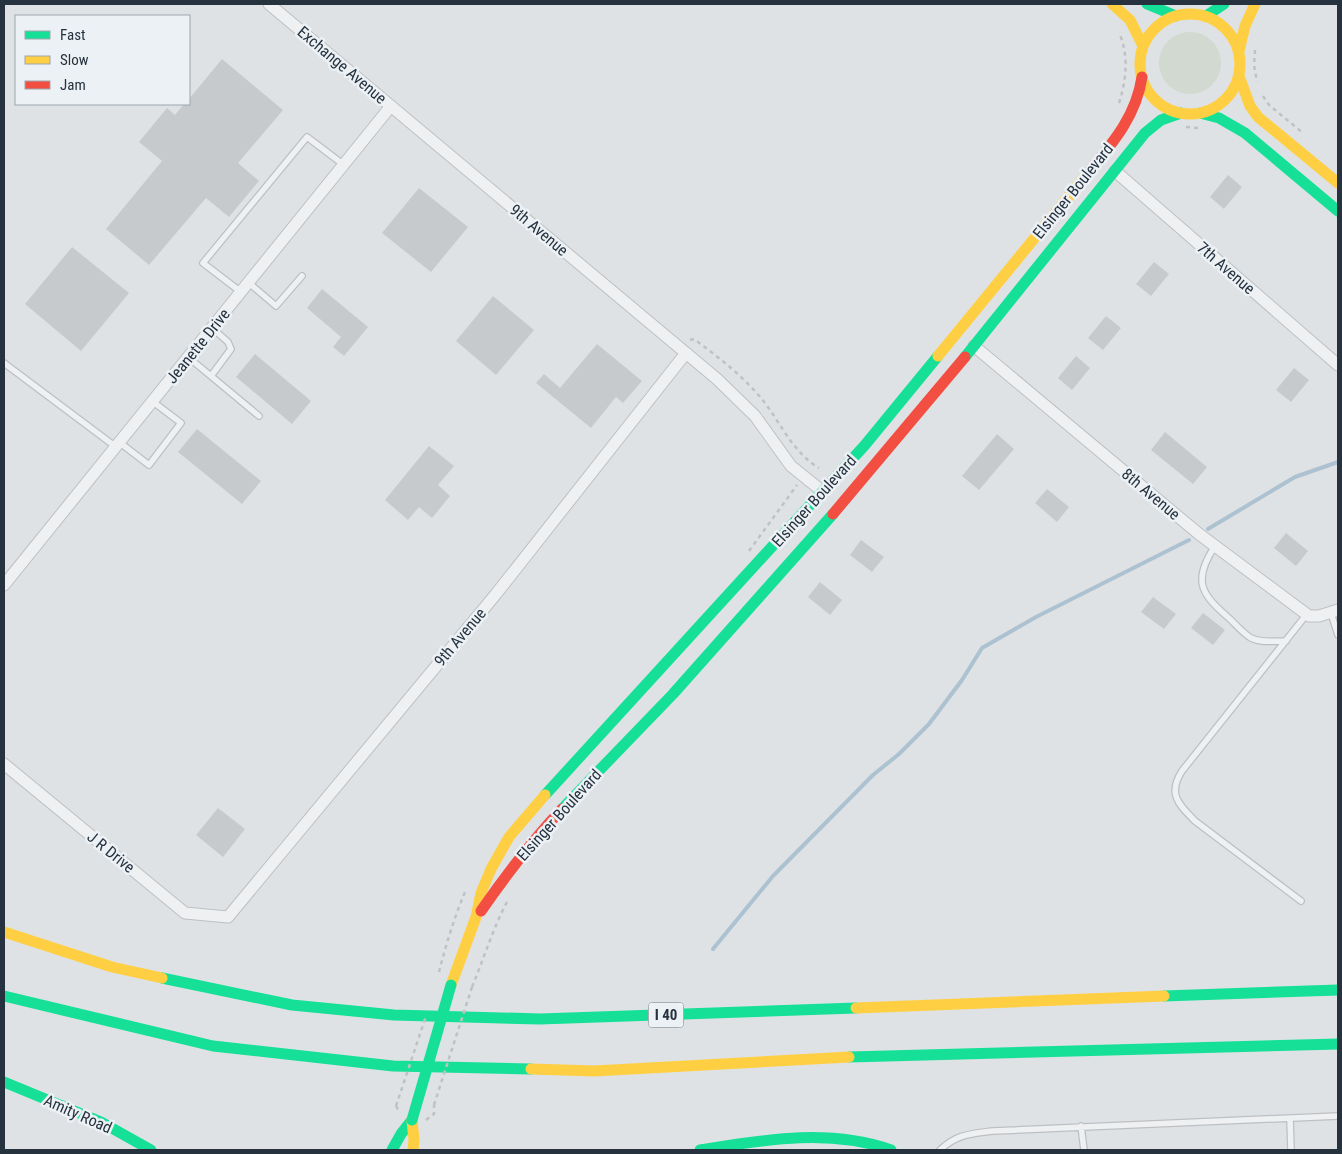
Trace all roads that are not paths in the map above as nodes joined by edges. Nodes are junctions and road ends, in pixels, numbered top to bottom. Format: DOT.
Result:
graph roads {
  1 [pos="269,4"];
  2 [pos="1112,4"];
  3 [pos="1147,4"];
  4 [pos="1224,4"];
  5 [pos="1255,4"];
  6 [pos="1176,16"];
  7 [pos="1206,16"];
  8 [pos="1143,46"];
  9 [pos="1239,51"];
  10 [pos="1239,76"];
  11 [pos="1142,77"];
  12 [pos="391,106"];
  13 [pos="1200,113"];
  14 [pos="1182,114"];
  15 [pos="344,165"];
  16 [pos="1115,172"];
  17 [pos="1338,183"];
  18 [pos="1338,211"];
  19 [pos="302,276"];
  20 [pos="248,283"];
  21 [pos="241,292"];
  22 [pos="212,328"];
  23 [pos="974,346"];
  24 [pos="686,353"];
  25 [pos="188,357"];
  26 [pos="4,363"];
  27 [pos="1338,365"];
  28 [pos="211,376"];
  29 [pos="152,401"];
  30 [pos="259,416"];
  31 [pos="118,444"];
  32 [pos="822,491"];
  33 [pos="841,505"];
  34 [pos="1215,546"];
  35 [pos="4,585"];
  36 [pos="734,590"];
  37 [pos="1334,611"];
  38 [pos="1307,614"];
  39 [pos="1338,635"];
  40 [pos="1286,641"];
  41 [pos="673,694"];
  42 [pos="4,764"];
  43 [pos="1301,901"];
  44 [pos="228,917"];
  45 [pos="476,917"];
  46 [pos="4,932"];
  47 [pos="1338,990"];
  48 [pos="4,996"];
  49 [pos="1338,1044"];
  50 [pos="4,1082"];
  51 [pos="1338,1116"];
  52 [pos="1290,1118"];
  53 [pos="412,1120"];
  54 [pos="1081,1126"];
  55 [pos="722,1148"];
  56 [pos="151,1150"];
  57 [pos="392,1150"];
  58 [pos="413,1150"];
  59 [pos="700,1150"];
  60 [pos="890,1150"];
  61 [pos="940,1150"];
  62 [pos="1084,1150"];
  63 [pos="1291,1150"];
  1 -- 12 [label="street, Exchange Avenue"];
  2 -- 8 [label="main road"];
  3 -- 6 [label="main road"];
  4 -- 7 [label="main road"];
  5 -- 9 [label="main road"];
  6 -- 7 [label="main road"];
  6 -- 8 [label="main road"];
  7 -- 9 [label="main road"];
  8 -- 11 [label="main road"];
  9 -- 10 [label="main road"];
  10 -- 13 [label="main road"];
  10 -- 17 [label="main road"];
  11 -- 14 [label="main road"];
  11 -- 32 [label="main road, Elsinger Boulevard"];
  12 -- 15 [label="street, Jeanette Drive"];
  12 -- 24 [label="street, 9th Avenue"];
  13 -- 14 [label="main road"];
  13 -- 18 [label="main road"];
  14 -- 16 [label="main road, Elsinger Boulevard"];
  15 -- 20 [label="street, Jeanette Drive"];
  15 -- 21 [label="lane"];
  16 -- 23 [label="main road, Elsinger Boulevard"];
  16 -- 27 [label="street, 7th Avenue"];
  19 -- 20 [label="lane"];
  20 -- 21 [label="street, Jeanette Drive"];
  21 -- 22 [label="street, Jeanette Drive"];
  22 -- 25 [label="street, Jeanette Drive"];
  22 -- 28 [label="lane"];
  23 -- 33 [label="main road, Elsinger Boulevard"];
  23 -- 34 [label="street, 8th Avenue"];
  24 -- 32 [label="street, 9th Avenue"];
  24 -- 44 [label="street, 9th Avenue"];
  25 -- 28 [label="lane"];
  25 -- 29 [label="street, Jeanette Drive"];
  26 -- 31 [label="lane"];
  28 -- 30 [label="lane"];
  29 -- 31 [label="street, Jeanette Drive"];
  29 -- 31 [label="lane"];
  31 -- 35 [label="street, Jeanette Drive"];
  32 -- 33 [label="main road"];
  32 -- 36 [label="main road, Elsinger Boulevard"];
  33 -- 41 [label="main road, Elsinger Boulevard"];
  34 -- 38 [label="street, 8th Avenue"];
  34 -- 40 [label="lane"];
  36 -- 41 [label="main road"];
  36 -- 45 [label="main road, Elsinger Boulevard"];
  37 -- 38 [label="street"];
  37 -- 39 [label="lane"];
  38 -- 40 [label="lane"];
  40 -- 43 [label="lane"];
  41 -- 45 [label="main road, Elsinger Boulevard"];
  42 -- 44 [label="street, J R Drive"];
  45 -- 53 [label="main road, Elsinger Boulevard, bridge"];
  46 -- 47 [label="main road, I 40"];
  48 -- 49 [label="main road"];
  50 -- 56 [label="main road, Amity Road"];
  51 -- 52 [label="lane"];
  52 -- 54 [label="lane"];
  52 -- 63 [label="lane"];
  53 -- 57 [label="main road, Elsinger Boulevard"];
  53 -- 58 [label="main road, Elsinger Boulevard"];
  54 -- 61 [label="lane"];
  54 -- 62 [label="lane"];
  55 -- 59 [label="main road"];
  55 -- 60 [label="main road"];
}
